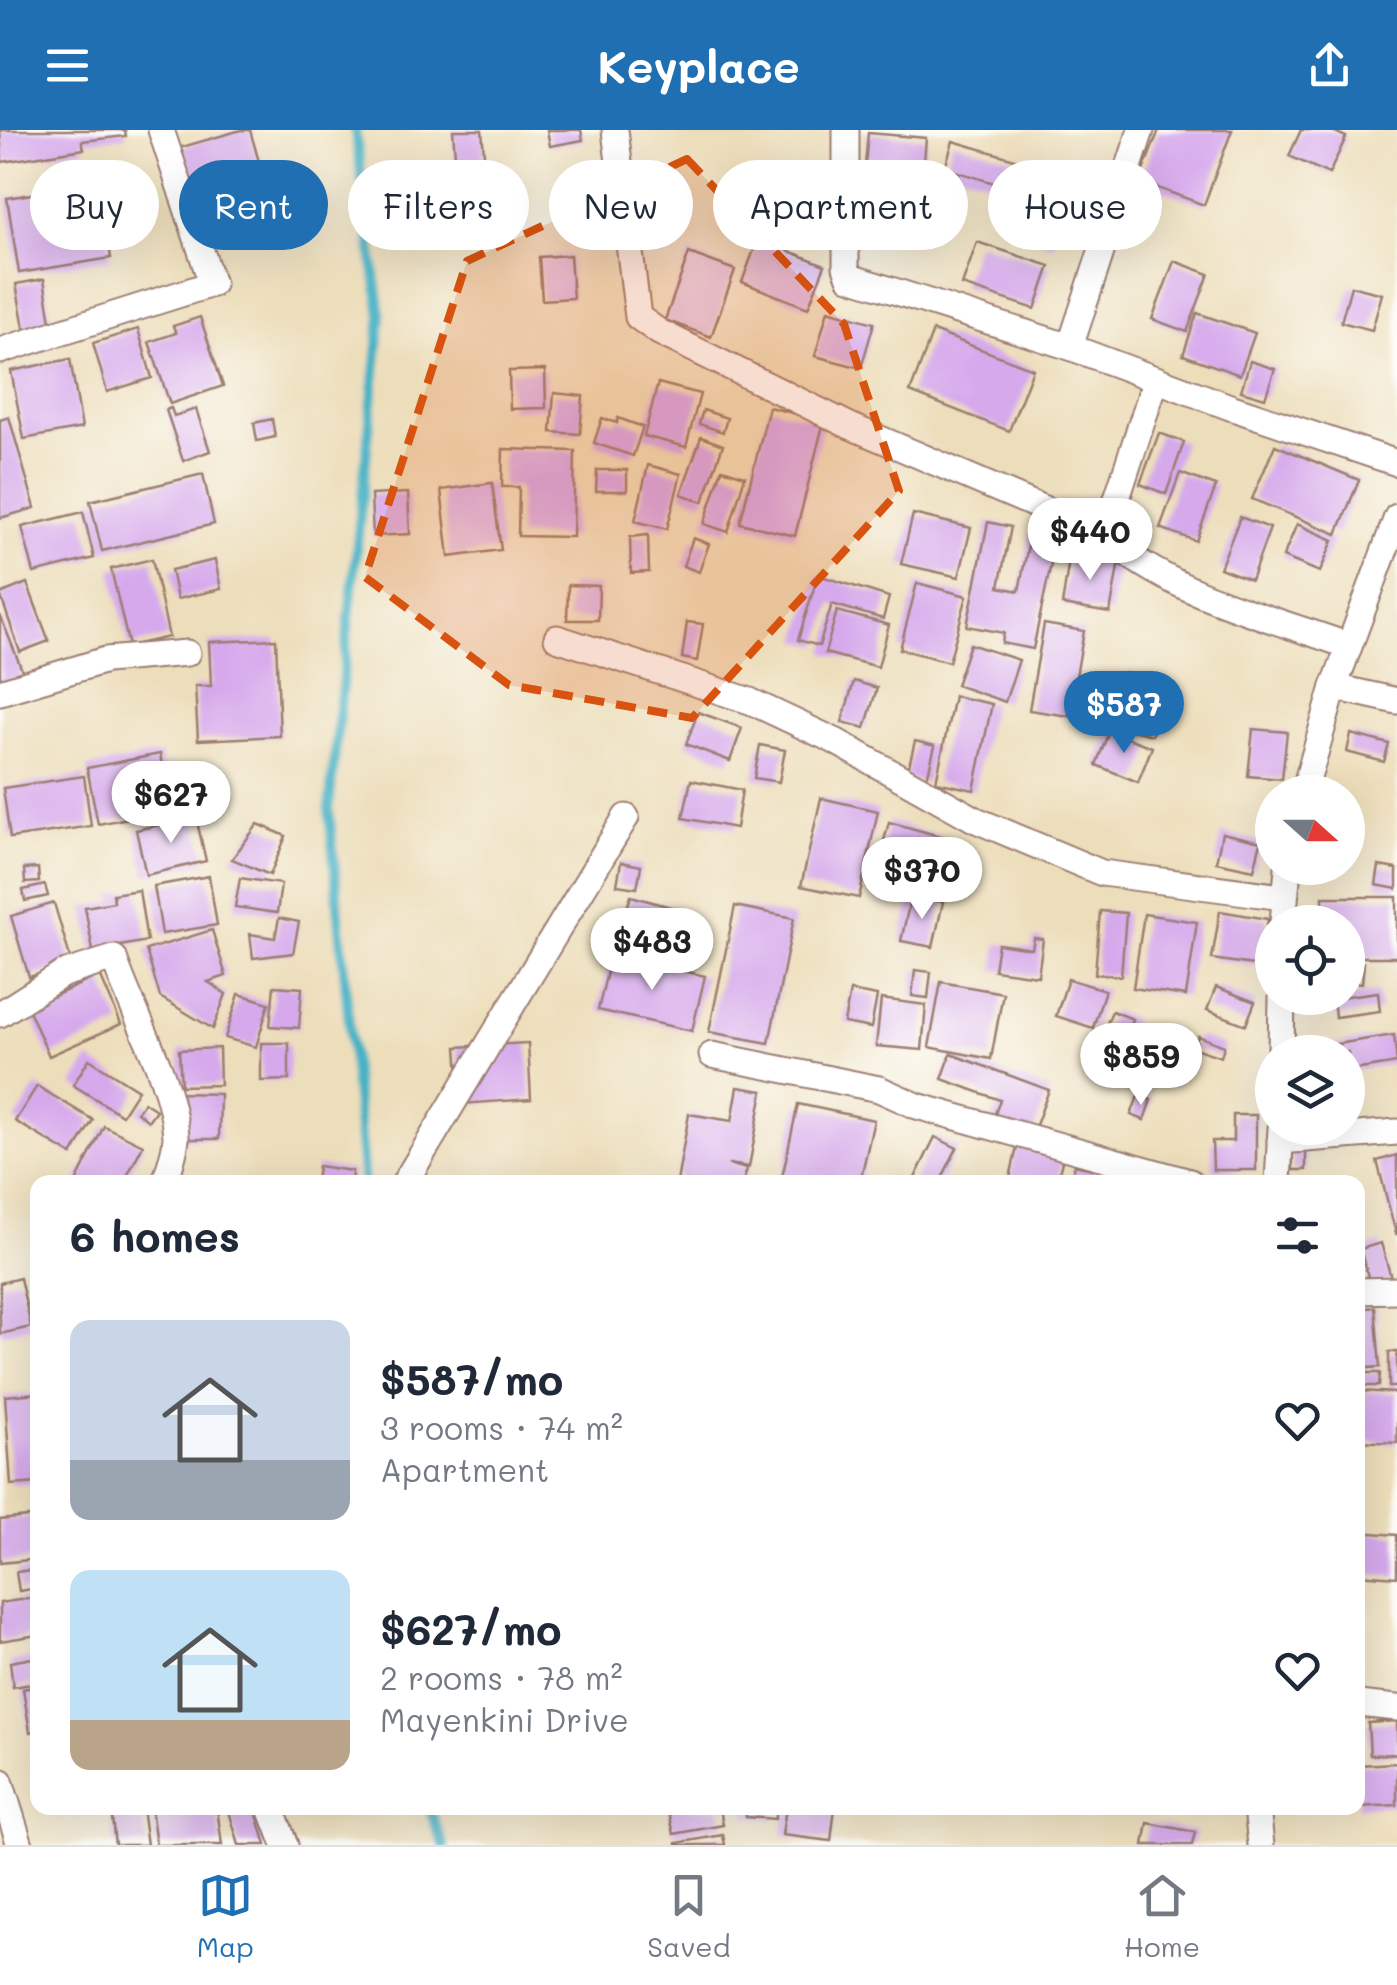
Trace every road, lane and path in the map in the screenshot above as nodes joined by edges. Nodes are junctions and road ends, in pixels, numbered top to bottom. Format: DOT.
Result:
graph roads {
  1 [pos="161,130"];
  2 [pos="615,130"];
  3 [pos="846,130"];
  4 [pos="1141,130"];
  5 [pos="1070,347"];
  6 [pos="0,351"];
  7 [pos="1156,380"];
  8 [pos="1397,463"];
  9 [pos="1397,517"];
  10 [pos="1106,535"];
  11 [pos="557,638"];
  12 [pos="1349,646"];
  13 [pos="187,653"];
  14 [pos="1334,687"];
  15 [pos="0,692"];
  16 [pos="1397,702"];
  17 [pos="1309,775"];
  18 [pos="626,817"];
  19 [pos="1259,905"];
  20 [pos="0,1014"];
  21 [pos="712,1056"];
  22 [pos="1397,1132"];
  23 [pos="1365,1133"];
  24 [pos="1280,1145"];
  25 [pos="167,1175"];
  26 [pos="409,1175"];
  27 [pos="1165,1175"];
  28 [pos="1278,1175"];
  29 [pos="1397,1290"];
  30 [pos="1365,1291"];
  31 [pos="1365,1705"];
  32 [pos="1397,1708"];
  33 [pos="0,1781"];
  34 [pos="274,1815"];
  35 [pos="1258,1815"];
  36 [pos="20,1845"];
  37 [pos="285,1845"];
  38 [pos="1261,1845"];
  1 -- 6 [label="street"];
  2 -- 10 [label="street"];
  3 -- 5 [label="street"];
  4 -- 5 [label="street"];
  5 -- 7 [label="street"];
  7 -- 8 [label="street"];
  7 -- 10 [label="street"];
  9 -- 12 [label="street"];
  10 -- 12 [label="street"];
  11 -- 19 [label="street"];
  12 -- 14 [label="street"];
  13 -- 15 [label="street"];
  14 -- 16 [label="street"];
  14 -- 17 [label="street"];
  18 -- 26 [label="street"];
  20 -- 25 [label="street"];
  21 -- 27 [label="street"];
  22 -- 23 [label="street"];
  24 -- 28 [label="street"];
  29 -- 30 [label="street"];
  31 -- 32 [label="street"];
  33 -- 36 [label="street"];
  34 -- 37 [label="street"];
  35 -- 38 [label="street"];
}
